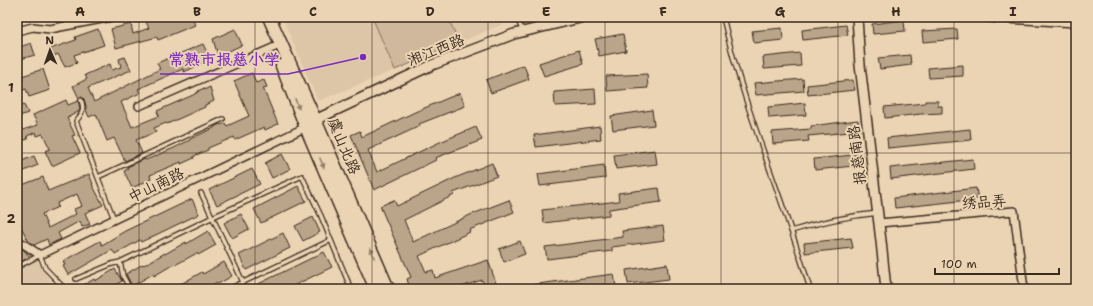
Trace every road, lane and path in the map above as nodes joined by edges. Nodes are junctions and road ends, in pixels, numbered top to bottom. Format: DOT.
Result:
graph roads {
  1 [pos="112,17"];
  2 [pos="260,17"];
  3 [pos="269,17"];
  4 [pos="516,17"];
  5 [pos="584,17"];
  6 [pos="723,17"];
  7 [pos="857,17"];
  8 [pos="990,17"];
  9 [pos="1076,22"];
  10 [pos="17,31"];
  11 [pos="524,32"];
  12 [pos="275,47"];
  13 [pos="81,100"];
  14 [pos="139,106"];
  15 [pos="223,119"];
  16 [pos="311,124"];
  17 [pos="98,177"];
  18 [pos="201,192"];
  19 [pos="878,213"];
  20 [pos="213,217"];
  21 [pos="114,219"];
  22 [pos="879,223"];
  23 [pos="791,230"];
  24 [pos="331,240"];
  25 [pos="17,242"];
  26 [pos="40,255"];
  27 [pos="120,262"];
  28 [pos="17,267"];
  29 [pos="76,279"];
  30 [pos="243,282"];
  31 [pos="65,289"];
  32 [pos="130,289"];
  33 [pos="229,289"];
  34 [pos="352,289"];
  35 [pos="376,289"];
  36 [pos="388,289"];
  37 [pos="810,289"];
  38 [pos="886,289"];
  39 [pos="1024,289"];
  1 -- 10 [label="street"];
  2 -- 12 [label="main road, 虞山北路"];
  3 -- 16 [label="main road, 虞山北路"];
  4 -- 11 [label="lane"];
  5 -- 11 [label="street, 湘江西路"];
  6 -- 23 [label="lane"];
  7 -- 19 [label="street, 报慈南路"];
  8 -- 9 [label="street"];
  11 -- 16 [label="street, 湘江西路"];
  12 -- 14 [label="street"];
  12 -- 16 [label="main road, 虞山北路, one-way"];
  13 -- 17 [label="lane"];
  15 -- 17 [label="lane"];
  16 -- 21 [label="street, 中山南路"];
  16 -- 35 [label="main road, 虞山北路, one-way"];
  36 -- 16 [label="main road, 虞山北路, one-way"];
  17 -- 21 [label="lane"];
  18 -- 20 [label="lane"];
  19 -- 22 [label="street, 报慈南路"];
  19 -- 23 [label="lane"];
  20 -- 24 [label="lane"];
  20 -- 27 [label="lane"];
  20 -- 30 [label="lane"];
  21 -- 26 [label="street, 中山南路"];
  22 -- 38 [label="street, 报慈南路"];
  22 -- 39 [label="street, 绣品弄"];
  23 -- 37 [label="lane"];
  24 -- 30 [label="lane"];
  24 -- 34 [label="lane"];
  25 -- 26 [label="street"];
  26 -- 28 [label="lane"];
  26 -- 31 [label="lane"];
  27 -- 29 [label="lane"];
  27 -- 32 [label="lane"];
  30 -- 33 [label="lane"];
}
